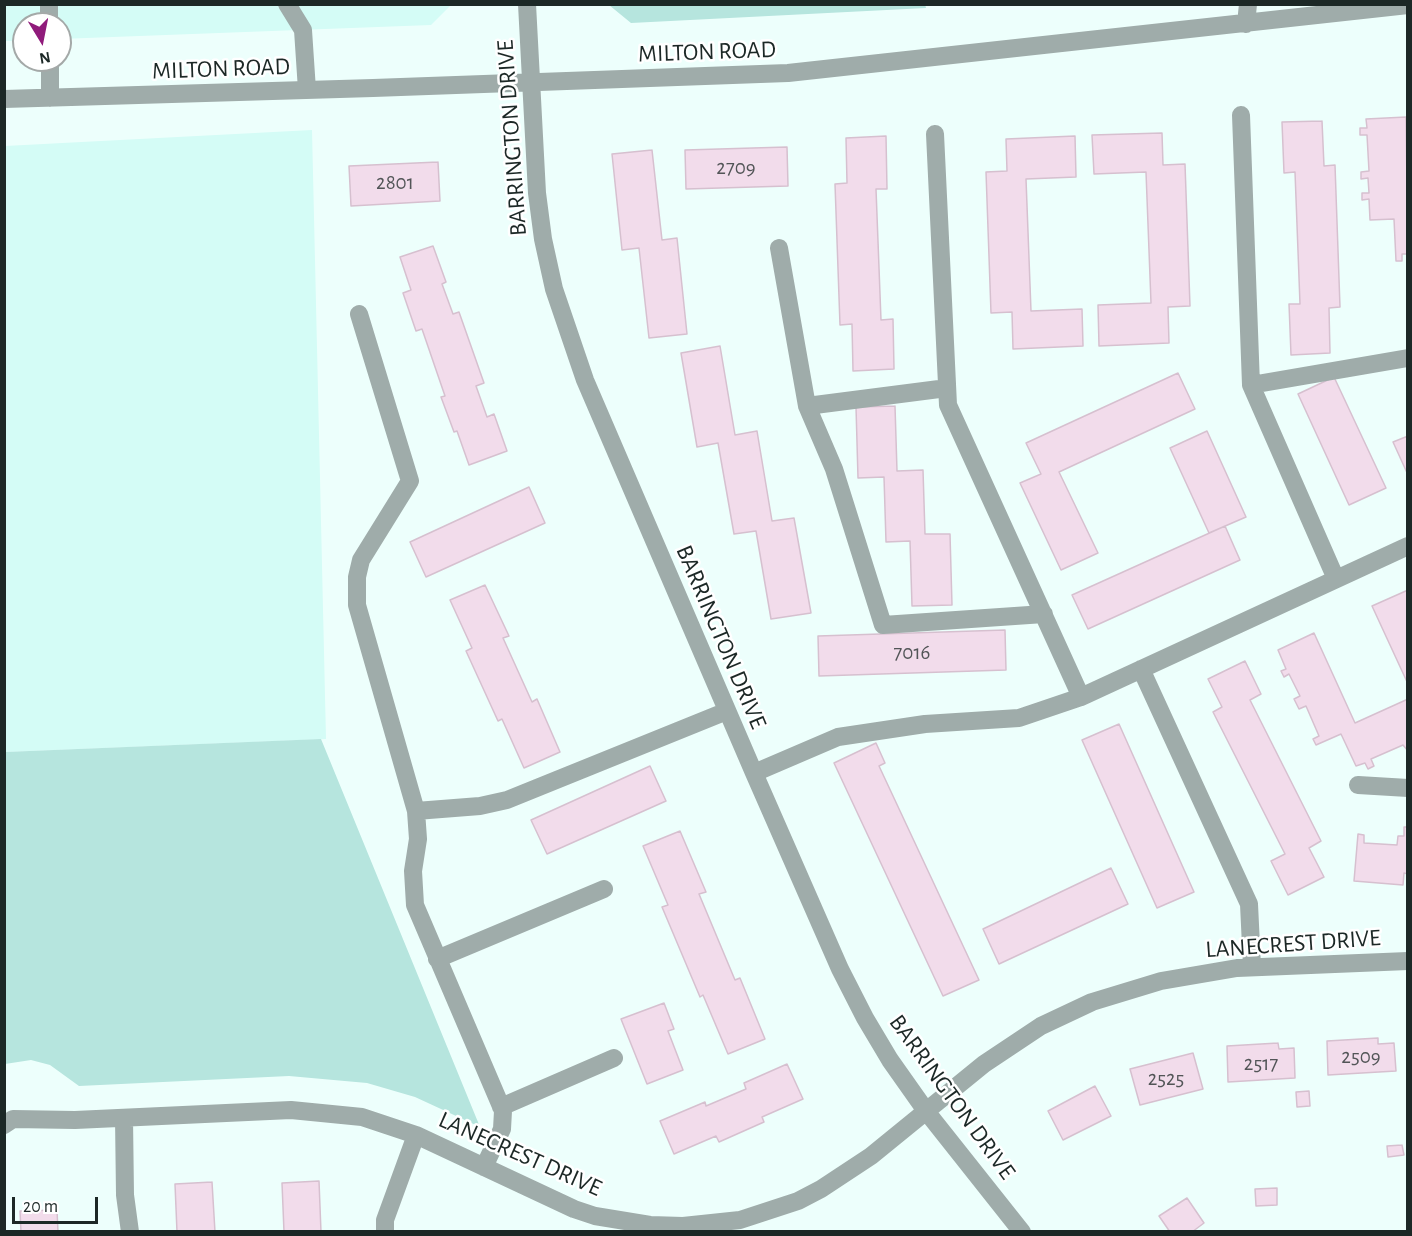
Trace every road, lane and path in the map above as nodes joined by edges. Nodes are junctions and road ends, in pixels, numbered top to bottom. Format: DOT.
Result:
graph roads {
  1 [pos="287,4"];
  2 [pos="527,4"];
  3 [pos="1248,4"];
  4 [pos="1407,5"];
  5 [pos="1246,24"];
  6 [pos="50,72"];
  7 [pos="531,82"];
  8 [pos="307,90"];
  9 [pos="50,98"];
  10 [pos="4,99"];
  11 [pos="1241,115"];
  12 [pos="935,134"];
  13 [pos="779,248"];
  14 [pos="359,314"];
  15 [pos="1407,357"];
  16 [pos="1251,385"];
  17 [pos="947,388"];
  18 [pos="807,406"];
  19 [pos="1407,546"];
  20 [pos="1336,579"];
  21 [pos="1044,614"];
  22 [pos="1141,669"];
  23 [pos="1081,697"];
  24 [pos="727,711"];
  25 [pos="754,773"];
  26 [pos="1358,785"];
  27 [pos="1407,788"];
  28 [pos="416,812"];
  29 [pos="604,889"];
  30 [pos="437,959"];
  31 [pos="1407,961"];
  32 [pos="1252,967"];
  33 [pos="614,1058"];
  34 [pos="501,1107"];
  35 [pos="926,1111"];
  36 [pos="124,1118"];
  37 [pos="9,1122"];
  38 [pos="416,1135"];
  39 [pos="484,1167"];
  40 [pos="125,1194"];
  41 [pos="652,1228"];
  42 [pos="123,1232"];
  43 [pos="130,1232"];
  44 [pos="385,1232"];
  45 [pos="1022,1232"];
  1 -- 8 [label="street"];
  2 -- 7 [label="street, BARRINGTON DRIVE"];
  3 -- 5 [label="street"];
  4 -- 5 [label="street, MILTON ROAD"];
  5 -- 7 [label="street, MILTON ROAD"];
  6 -- 9 [label="street"];
  7 -- 8 [label="street, MILTON ROAD"];
  7 -- 24 [label="street, BARRINGTON DRIVE"];
  8 -- 9 [label="street, MILTON ROAD"];
  9 -- 10 [label="street, MILTON ROAD"];
  11 -- 16 [label="street"];
  12 -- 17 [label="street"];
  13 -- 18 [label="street"];
  14 -- 28 [label="street"];
  15 -- 16 [label="street"];
  16 -- 20 [label="street"];
  17 -- 18 [label="street"];
  17 -- 21 [label="street"];
  18 -- 21 [label="street"];
  19 -- 20 [label="street"];
  20 -- 22 [label="street"];
  21 -- 23 [label="street"];
  22 -- 23 [label="street"];
  22 -- 32 [label="street"];
  23 -- 25 [label="street"];
  24 -- 25 [label="street, BARRINGTON DRIVE"];
  24 -- 28 [label="street"];
  25 -- 35 [label="street, BARRINGTON DRIVE"];
  26 -- 27 [label="street"];
  28 -- 30 [label="street"];
  29 -- 30 [label="street"];
  30 -- 34 [label="street"];
  31 -- 32 [label="street, LANECREST DRIVE"];
  32 -- 35 [label="street, LANECREST DRIVE"];
  33 -- 34 [label="street"];
  34 -- 39 [label="street"];
  35 -- 41 [label="street, LANECREST DRIVE"];
  35 -- 45 [label="street, BARRINGTON DRIVE"];
  36 -- 37 [label="street, LANECREST DRIVE"];
  36 -- 38 [label="street, LANECREST DRIVE"];
  36 -- 40 [label="street"];
  38 -- 39 [label="street, LANECREST DRIVE"];
  38 -- 44 [label="street"];
  39 -- 41 [label="street, LANECREST DRIVE"];
  40 -- 42 [label="street"];
  40 -- 43 [label="street"];
}
